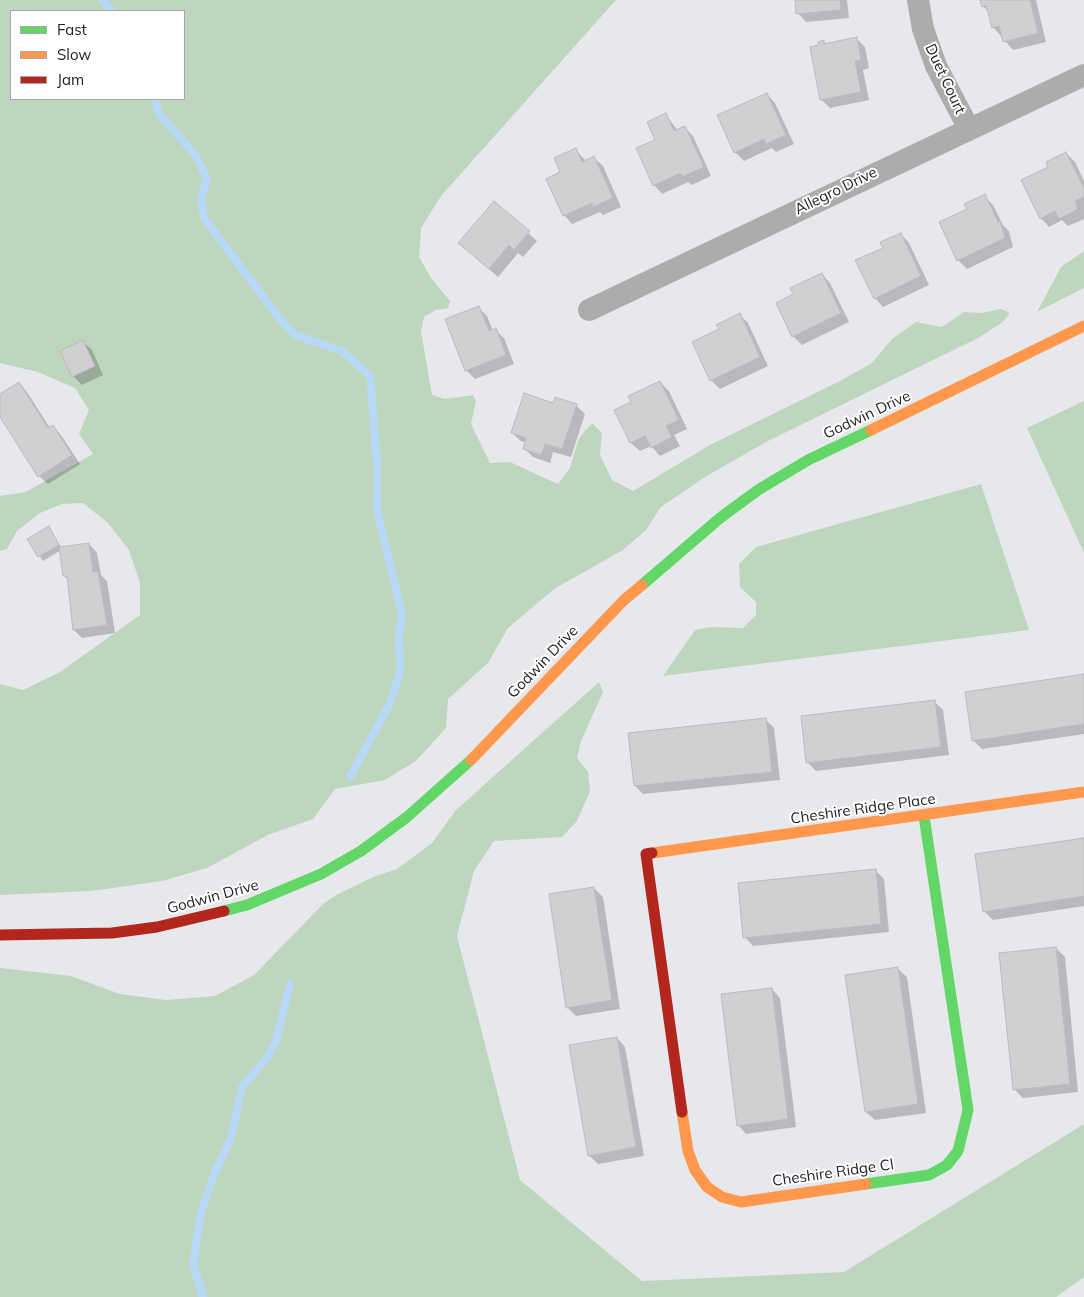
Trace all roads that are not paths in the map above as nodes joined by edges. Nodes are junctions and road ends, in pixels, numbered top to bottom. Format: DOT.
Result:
graph roads {
  1 [pos="918,0"];
  2 [pos="1084,75"];
  3 [pos="968,129"];
  4 [pos="589,310"];
  5 [pos="1084,326"];
  6 [pos="1084,792"];
  7 [pos="924,816"];
  8 [pos="646,854"];
  9 [pos="0,935"];
  1 -- 3 [label="street, Duet Court"];
  2 -- 3 [label="street, Allegro Drive"];
  3 -- 4 [label="street, Allegro Drive"];
  5 -- 9 [label="street, Godwin Drive"];
  6 -- 7 [label="street, Cheshire Ridge Place"];
  7 -- 8 [label="street, Cheshire Ridge Place"];
  7 -- 8 [label="street, Cheshire Ridge Cl"];
}
